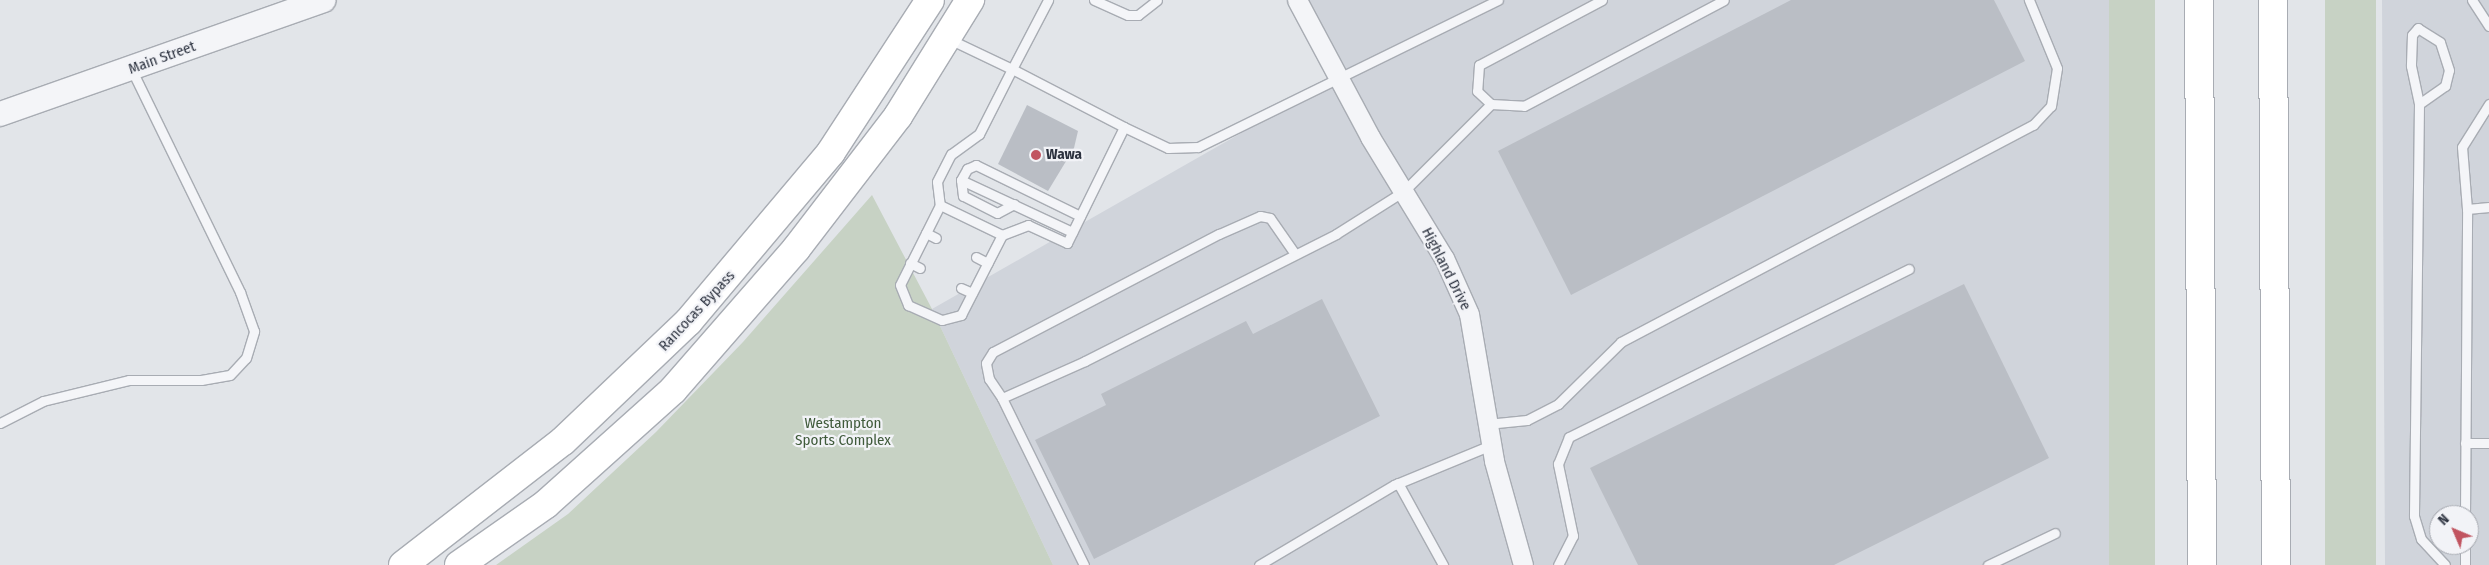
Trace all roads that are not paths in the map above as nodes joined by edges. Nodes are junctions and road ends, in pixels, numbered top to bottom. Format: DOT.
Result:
graph roads {
  1 [pos="323,0"];
  2 [pos="930,0"];
  3 [pos="970,0"];
  4 [pos="1048,0"];
  5 [pos="1094,0"];
  6 [pos="1156,0"];
  7 [pos="1297,0"];
  8 [pos="1498,0"];
  9 [pos="1602,0"];
  10 [pos="1724,0"];
  11 [pos="2030,0"];
  12 [pos="2199,0"];
  13 [pos="2273,0"];
  14 [pos="2472,0"];
  15 [pos="2489,26"];
  16 [pos="947,38"];
  17 [pos="131,69"];
  18 [pos="1012,69"];
  19 [pos="1336,78"];
  20 [pos="1491,104"];
  21 [pos="2419,104"];
  22 [pos="2489,104"];
  23 [pos="0,114"];
  24 [pos="1124,127"];
  25 [pos="961,180"];
  26 [pos="1404,191"];
  27 [pos="1014,204"];
  28 [pos="940,205"];
  29 [pos="2489,207"];
  30 [pos="2467,209"];
  31 [pos="1080,216"];
  32 [pos="1072,232"];
  33 [pos="926,233"];
  34 [pos="1002,235"];
  35 [pos="936,238"];
  36 [pos="1295,254"];
  37 [pos="976,257"];
  38 [pos="910,263"];
  39 [pos="988,263"];
  40 [pos="920,268"];
  41 [pos="1909,269"];
  42 [pos="961,288"];
  43 [pos="972,293"];
  44 [pos="1002,398"];
  45 [pos="0,423"];
  46 [pos="1488,424"];
  47 [pos="2465,443"];
  48 [pos="2489,443"];
  49 [pos="1491,445"];
  50 [pos="1398,483"];
  51 [pos="2465,505"];
  52 [pos="2055,533"];
  53 [pos="403,565"];
  54 [pos="459,565"];
  55 [pos="1084,565"];
  56 [pos="1259,565"];
  57 [pos="1443,565"];
  58 [pos="1523,565"];
  59 [pos="1558,565"];
  60 [pos="1988,565"];
  61 [pos="2202,565"];
  62 [pos="2276,565"];
  63 [pos="2445,565"];
  1 -- 17 [label="street, Main Street"];
  2 -- 53 [label="main road, Rancocas Bypass"];
  3 -- 16 [label="main road"];
  4 -- 18 [label="lane"];
  5 -- 6 [label="lane"];
  7 -- 19 [label="street, Highland Drive"];
  8 -- 19 [label="lane"];
  9 -- 20 [label="lane"];
  10 -- 20 [label="lane"];
  11 -- 46 [label="lane"];
  12 -- 61 [label="main road"];
  13 -- 62 [label="main road"];
  14 -- 15 [label="lane"];
  16 -- 18 [label="lane"];
  16 -- 54 [label="main road"];
  17 -- 23 [label="street, Main Street"];
  17 -- 45 [label="lane"];
  18 -- 24 [label="lane"];
  18 -- 28 [label="lane"];
  19 -- 24 [label="lane"];
  19 -- 26 [label="street, Highland Drive"];
  20 -- 26 [label="lane"];
  21 -- 21 [label="lane"];
  21 -- 63 [label="lane"];
  22 -- 30 [label="lane"];
  24 -- 31 [label="lane"];
  25 -- 27 [label="lane"];
  25 -- 27 [label="lane"];
  25 -- 31 [label="lane"];
  26 -- 36 [label="lane"];
  26 -- 46 [label="street, Highland Drive"];
  27 -- 32 [label="lane"];
  28 -- 33 [label="lane"];
  28 -- 34 [label="lane"];
  29 -- 30 [label="lane"];
  30 -- 47 [label="lane"];
  31 -- 32 [label="lane"];
  32 -- 34 [label="lane"];
  33 -- 35 [label="lane"];
  33 -- 38 [label="lane"];
  34 -- 39 [label="lane"];
  36 -- 44 [label="lane"];
  36 -- 44 [label="lane"];
  37 -- 39 [label="lane"];
  38 -- 40 [label="lane"];
  38 -- 43 [label="lane"];
  39 -- 43 [label="lane"];
  41 -- 59 [label="lane"];
  42 -- 43 [label="lane"];
  44 -- 55 [label="lane"];
  46 -- 49 [label="street, Highland Drive"];
  47 -- 48 [label="lane"];
  47 -- 51 [label="lane"];
  49 -- 50 [label="lane"];
  49 -- 58 [label="street, Highland Drive"];
  50 -- 56 [label="lane"];
  50 -- 57 [label="lane"];
  52 -- 60 [label="lane"];
}
